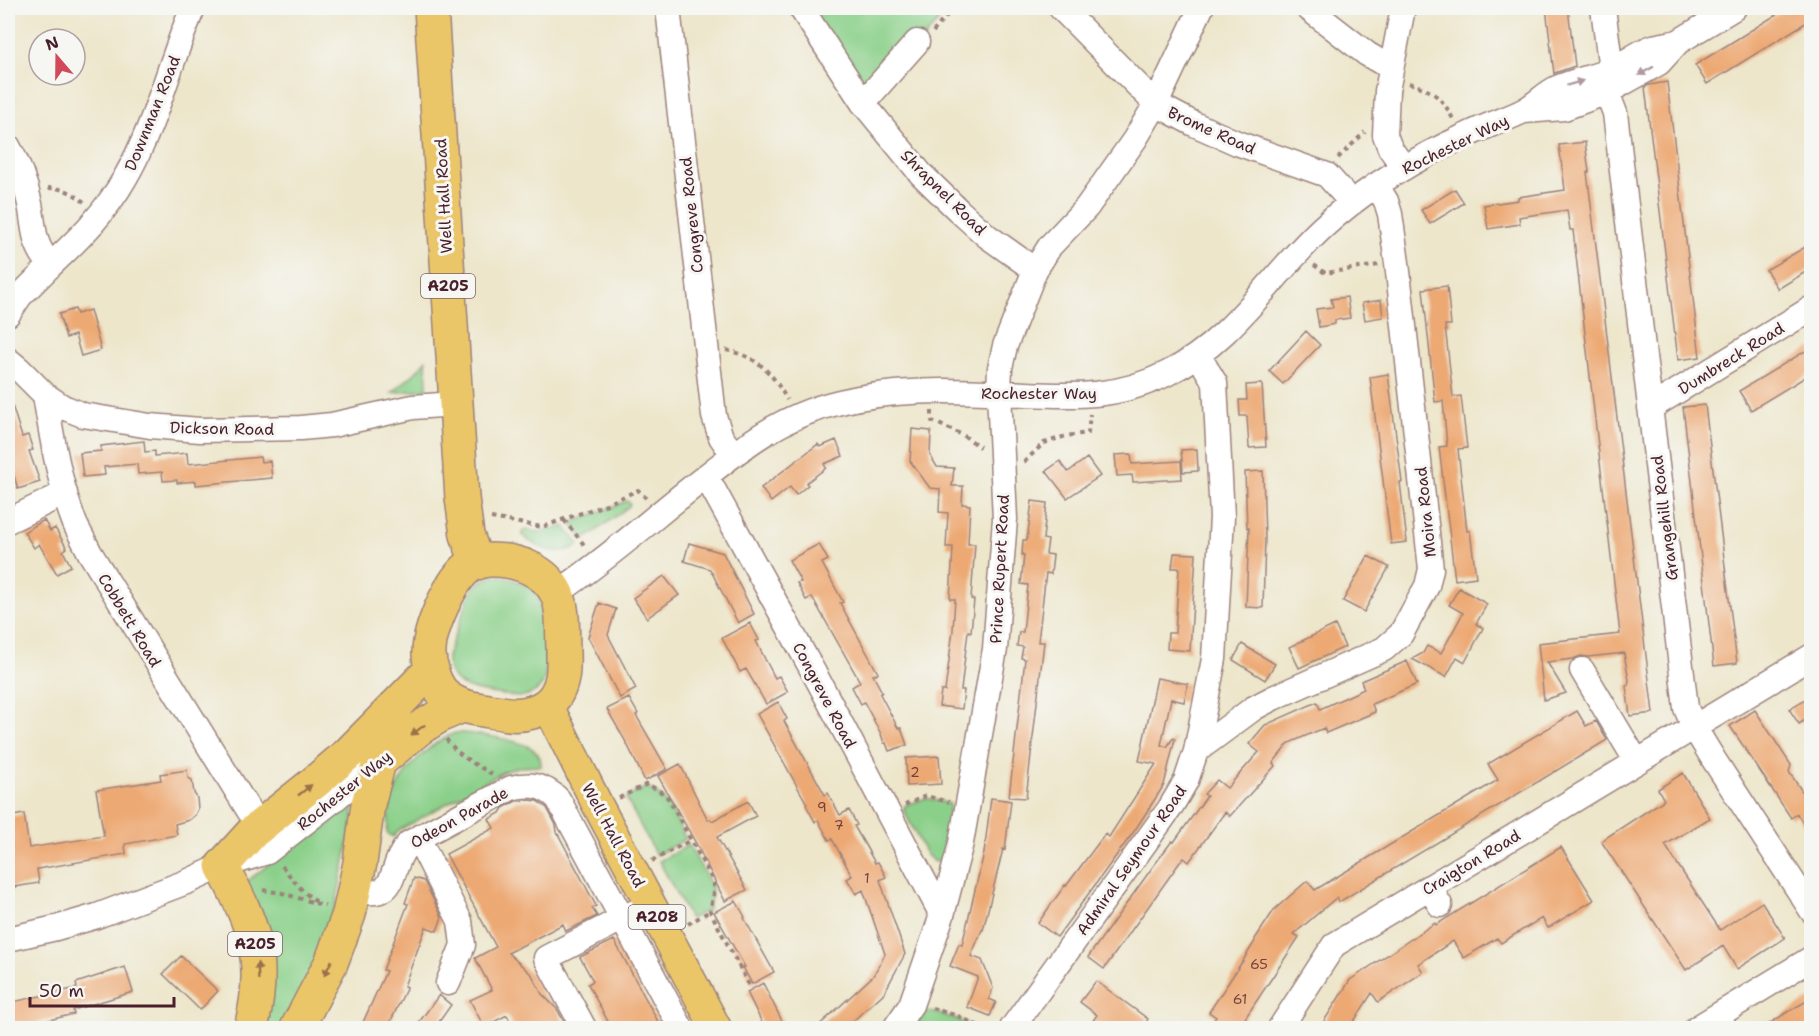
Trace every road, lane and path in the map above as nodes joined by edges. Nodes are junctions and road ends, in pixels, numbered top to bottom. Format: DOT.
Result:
graph roads {
  1 [pos="193,8"];
  2 [pos="431,8"];
  3 [pos="668,8"];
  4 [pos="801,8"];
  5 [pos="953,8"];
  6 [pos="1061,8"];
  7 [pos="1201,8"];
  8 [pos="1308,8"];
  9 [pos="1403,8"];
  10 [pos="1603,8"];
  11 [pos="1734,8"];
  12 [pos="917,42"];
  13 [pos="1678,42"];
  14 [pos="1614,69"];
  15 [pos="1390,71"];
  16 [pos="1607,92"];
  17 [pos="863,103"];
  18 [pos="1156,104"];
  19 [pos="1524,111"];
  20 [pos="1365,131"];
  21 [pos="1462,138"];
  22 [pos="8,147"];
  23 [pos="1333,160"];
  24 [pos="1404,168"];
  25 [pos="1376,185"];
  26 [pos="26,192"];
  27 [pos="1352,203"];
  28 [pos="99,215"];
  29 [pos="1297,253"];
  30 [pos="1397,263"];
  31 [pos="51,265"];
  32 [pos="1035,270"];
  33 [pos="1812,308"];
  34 [pos="8,314"];
  35 [pos="706,352"];
  36 [pos="1198,355"];
  37 [pos="8,360"];
  38 [pos="932,392"];
  39 [pos="999,393"];
  40 [pos="45,395"];
  41 [pos="1092,395"];
  42 [pos="455,404"];
  43 [pos="1650,408"];
  44 [pos="795,417"];
  45 [pos="733,454"];
  46 [pos="1002,458"];
  47 [pos="706,476"];
  48 [pos="65,493"];
  49 [pos="659,513"];
  50 [pos="491,518"];
  51 [pos="8,520"];
  52 [pos="564,520"];
  53 [pos="586,547"];
  54 [pos="477,562"];
  55 [pos="556,593"];
  56 [pos="1812,656"];
  57 [pos="432,669"];
  58 [pos="1582,670"];
  59 [pos="547,704"];
  60 [pos="462,706"];
  61 [pos="1694,727"];
  62 [pos="443,735"];
  63 [pos="1196,751"];
  64 [pos="379,762"];
  65 [pos="1637,762"];
  66 [pos="498,777"];
  67 [pos="609,802"];
  68 [pos="967,807"];
  69 [pos="888,813"];
  70 [pos="570,820"];
  71 [pos="265,838"];
  72 [pos="418,838"];
  73 [pos="691,840"];
  74 [pos="652,861"];
  75 [pos="222,866"];
  76 [pos="256,890"];
  77 [pos="355,890"];
  78 [pos="650,904"];
  79 [pos="710,911"];
  80 [pos="1812,911"];
  81 [pos="942,915"];
  82 [pos="622,919"];
  83 [pos="686,925"];
  84 [pos="8,939"];
  85 [pos="1812,958"];
  86 [pos="448,983"];
  87 [pos="749,985"];
  88 [pos="911,1005"];
  89 [pos="678,1023"];
  90 [pos="251,1029"];
  91 [pos="297,1029"];
  92 [pos="584,1029"];
  93 [pos="716,1029"];
  94 [pos="895,1029"];
  95 [pos="983,1029"];
  96 [pos="1012,1029"];
  97 [pos="1280,1029"];
  98 [pos="1697,1029"];
  1 -- 28 [label="street, Downman Road"];
  2 -- 42 [label="highway, Well Hall Road / A205"];
  3 -- 35 [label="street, Congreve Road"];
  4 -- 17 [label="street, Shrapnel Road"];
  5 -- 12 [label="path"];
  6 -- 18 [label="street, Brome Road"];
  7 -- 18 [label="street, Prince Rupert Road"];
  8 -- 15 [label="street"];
  9 -- 15 [label="street"];
  10 -- 14 [label="street"];
  11 -- 13 [label="street, Rochester Way"];
  12 -- 17 [label="street"];
  13 -- 14 [label="street, Rochester Way"];
  13 -- 16 [label="street, Rochester Way, one-way"];
  19 -- 14 [label="street, Rochester Way, one-way"];
  15 -- 21 [label="path"];
  15 -- 24 [label="street"];
  16 -- 19 [label="street, Rochester Way"];
  16 -- 43 [label="street, Grangehill Road"];
  17 -- 32 [label="street, Shrapnel Road"];
  18 -- 27 [label="street, Brome Road"];
  18 -- 32 [label="street, Prince Rupert Road"];
  19 -- 21 [label="street, Rochester Way"];
  20 -- 23 [label="path"];
  21 -- 24 [label="street, Rochester Way"];
  22 -- 26 [label="street"];
  24 -- 25 [label="street, Rochester Way"];
  25 -- 27 [label="street, Rochester Way"];
  25 -- 30 [label="street, Moira Road"];
  26 -- 28 [label="path"];
  26 -- 31 [label="street"];
  27 -- 29 [label="street, Rochester Way"];
  28 -- 31 [label="street, Downman Road"];
  29 -- 30 [label="path"];
  29 -- 36 [label="street, Rochester Way"];
  30 -- 63 [label="street, Moira Road"];
  31 -- 34 [label="street, Downman Road"];
  32 -- 39 [label="street, Prince Rupert Road"];
  33 -- 43 [label="street, Dumbreck Road"];
  35 -- 44 [label="path"];
  35 -- 45 [label="street, Congreve Road"];
  36 -- 41 [label="street, Rochester Way"];
  36 -- 63 [label="street, Admiral Seymour Road"];
  37 -- 40 [label="street, Dickson Road"];
  38 -- 39 [label="street, Rochester Way"];
  38 -- 44 [label="street, Rochester Way"];
  38 -- 46 [label="path"];
  39 -- 41 [label="street, Rochester Way"];
  39 -- 46 [label="street, Prince Rupert Road"];
  40 -- 42 [label="street, Dickson Road"];
  40 -- 48 [label="street, Cobbett Road"];
  41 -- 46 [label="path"];
  42 -- 54 [label="highway, Well Hall Road / A205"];
  43 -- 61 [label="street, Grangehill Road"];
  44 -- 45 [label="street, Rochester Way"];
  45 -- 47 [label="street, Rochester Way"];
  46 -- 68 [label="street, Prince Rupert Road"];
  47 -- 49 [label="street, Rochester Way"];
  47 -- 69 [label="street, Congreve Road"];
  48 -- 51 [label="street"];
  48 -- 71 [label="street, Cobbett Road"];
  49 -- 52 [label="path"];
  49 -- 55 [label="street, Rochester Way"];
  50 -- 52 [label="path"];
  52 -- 53 [label="path"];
  54 -- 55 [label="highway"];
  54 -- 57 [label="highway"];
  55 -- 59 [label="highway"];
  56 -- 61 [label="street, Craigton Road"];
  57 -- 60 [label="highway"];
  71 -- 57 [label="highway, Rochester Way, one-way"];
  58 -- 65 [label="street"];
  59 -- 60 [label="highway"];
  59 -- 67 [label="main road, Well Hall Road / A208"];
  60 -- 64 [label="highway, Rochester Way, one-way"];
  61 -- 65 [label="street, Craigton Road"];
  61 -- 80 [label="street, Grangehill Road"];
  62 -- 66 [label="path"];
  63 -- 96 [label="street, Admiral Seymour Road"];
  64 -- 71 [label="street, Rochester Way"];
  64 -- 77 [label="highway"];
  65 -- 97 [label="street, Craigton Road"];
  67 -- 70 [label="street"];
  67 -- 73 [label="path"];
  67 -- 78 [label="main road, Well Hall Road / A208"];
  68 -- 69 [label="path"];
  68 -- 81 [label="street, Prince Rupert Road"];
  69 -- 81 [label="street, Congreve Road"];
  70 -- 72 [label="street, Odeon Parade"];
  70 -- 82 [label="street, Odeon Parade"];
  71 -- 75 [label="highway, Rochester Way"];
  71 -- 76 [label="path"];
  72 -- 77 [label="street, Odeon Parade"];
  72 -- 86 [label="street"];
  73 -- 74 [label="path"];
  73 -- 79 [label="path"];
  75 -- 84 [label="street, Rochester Way"];
  90 -- 75 [label="highway, A205, one-way"];
  77 -- 91 [label="highway, one-way"];
  78 -- 82 [label="street"];
  78 -- 93 [label="main road, Well Hall Road / A208"];
  79 -- 83 [label="path"];
  79 -- 87 [label="path"];
  81 -- 88 [label="street, Prince Rupert Road"];
  82 -- 89 [label="street, Odeon Parade"];
  82 -- 92 [label="street"];
  85 -- 98 [label="street"];
  88 -- 94 [label="street, Prince Rupert Road"];
  88 -- 95 [label="path"];
}
